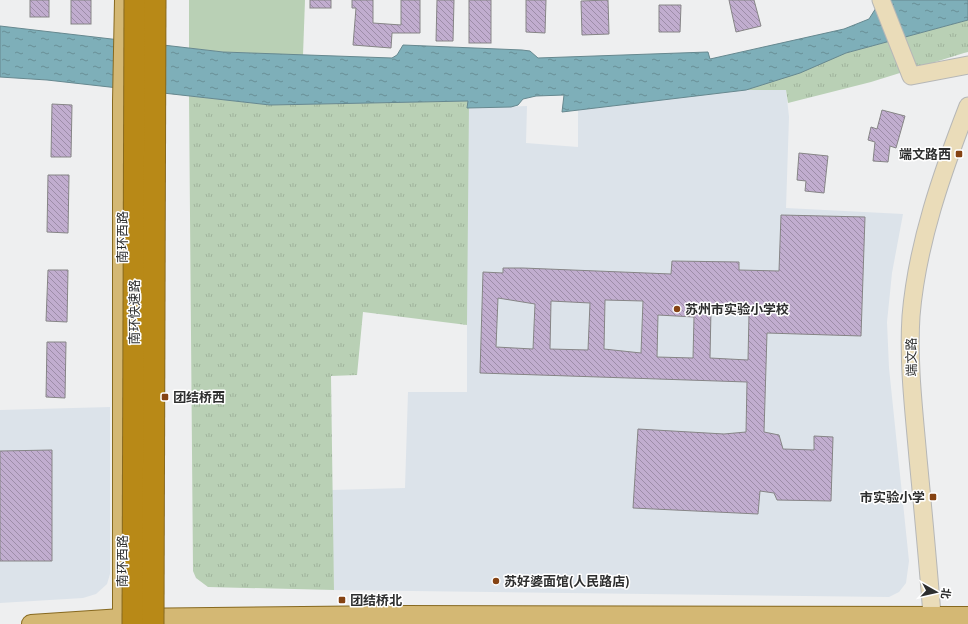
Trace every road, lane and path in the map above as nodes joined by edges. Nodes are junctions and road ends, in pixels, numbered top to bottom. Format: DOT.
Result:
graph roads {
  1 [pos="124,0"];
  2 [pos="135,0"];
  3 [pos="155,0"];
  4 [pos="165,0"];
  5 [pos="881,0"];
  6 [pos="968,65"];
  7 [pos="968,106"];
  8 [pos="932,615"];
  9 [pos="968,616"];
  10 [pos="484,620"];
  11 [pos="126,622"];
  12 [pos="160,622"];
  13 [pos="31,624"];
  1 -- 11 [label="main road, 南环西路"];
  2 -- 11 [label="highway, 南环快速路, bridge"];
  3 -- 12 [label="highway, 南环快速路, bridge"];
  4 -- 12 [label="main road"];
  5 -- 6 [label="street"];
  7 -- 8 [label="street, 端文路"];
  8 -- 9 [label="main road"];
  8 -- 10 [label="main road"];
  10 -- 12 [label="main road"];
  11 -- 12 [label="main road"];
  11 -- 13 [label="main road"];
}
